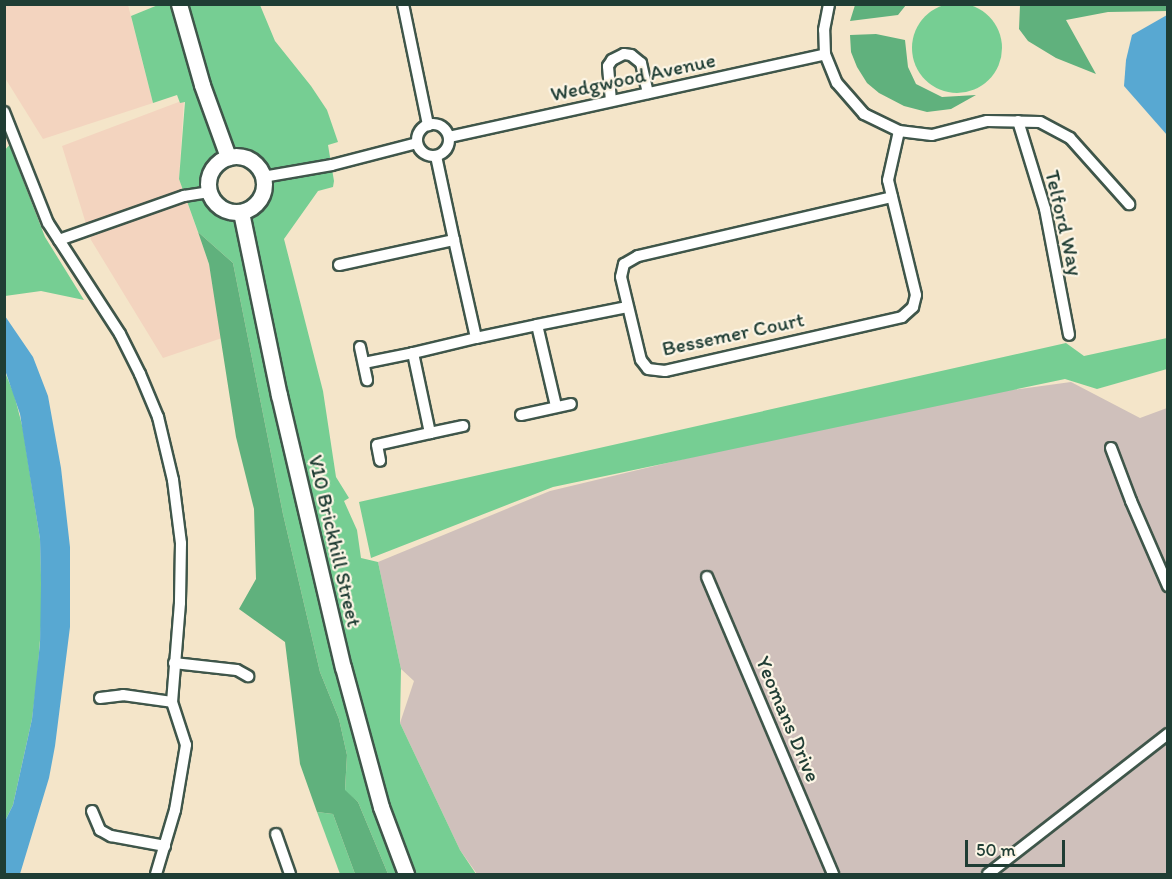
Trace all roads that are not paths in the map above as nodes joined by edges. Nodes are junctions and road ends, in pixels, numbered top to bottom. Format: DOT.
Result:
graph roads {
  1 [pos="179,4"];
  2 [pos="403,4"];
  3 [pos="829,4"];
  4 [pos="825,54"];
  5 [pos="648,93"];
  6 [pos="611,101"];
  7 [pos="4,112"];
  8 [pos="1018,121"];
  9 [pos="428,124"];
  10 [pos="899,131"];
  11 [pos="449,137"];
  12 [pos="417,143"];
  13 [pos="436,156"];
  14 [pos="228,157"];
  15 [pos="263,177"];
  16 [pos="208,192"];
  17 [pos="892,197"];
  18 [pos="1129,204"];
  19 [pos="241,212"];
  20 [pos="59,240"];
  21 [pos="454,240"];
  22 [pos="339,265"];
  23 [pos="627,307"];
  24 [pos="537,325"];
  25 [pos="1069,335"];
  26 [pos="476,338"];
  27 [pos="360,347"];
  28 [pos="413,353"];
  29 [pos="364,363"];
  30 [pos="367,380"];
  31 [pos="571,404"];
  32 [pos="556,406"];
  33 [pos="521,415"];
  34 [pos="463,426"];
  35 [pos="430,433"];
  36 [pos="1111,448"];
  37 [pos="380,461"];
  38 [pos="707,577"];
  39 [pos="1167,586"];
  40 [pos="174,663"];
  41 [pos="248,676"];
  42 [pos="100,698"];
  43 [pos="172,702"];
  44 [pos="1167,734"];
  45 [pos="92,811"];
  46 [pos="276,834"];
  47 [pos="165,846"];
  48 [pos="156,874"];
  49 [pos="290,874"];
  50 [pos="406,874"];
  51 [pos="833,874"];
  52 [pos="988,874"];
  1 -- 14 [label="street"];
  2 -- 9 [label="street"];
  3 -- 4 [label="street"];
  4 -- 5 [label="street, Wedgwood Avenue"];
  4 -- 10 [label="street"];
  5 -- 6 [label="street, Wedgwood Avenue"];
  5 -- 6 [label="street"];
  6 -- 11 [label="street, Wedgwood Avenue"];
  7 -- 20 [label="street"];
  8 -- 10 [label="street"];
  8 -- 18 [label="street"];
  8 -- 25 [label="street, Telford Way"];
  9 -- 11 [label="street"];
  9 -- 12 [label="street"];
  10 -- 17 [label="street, Bessemer Court"];
  11 -- 13 [label="street"];
  12 -- 13 [label="street"];
  12 -- 15 [label="street"];
  13 -- 21 [label="street"];
  14 -- 15 [label="street"];
  14 -- 16 [label="street"];
  15 -- 19 [label="street"];
  16 -- 19 [label="street"];
  16 -- 20 [label="street"];
  17 -- 23 [label="street, Bessemer Court"];
  17 -- 23 [label="street, Bessemer Court"];
  19 -- 50 [label="street, V10 Brickhill Street"];
  20 -- 40 [label="street"];
  21 -- 22 [label="street"];
  21 -- 26 [label="street"];
  23 -- 24 [label="street"];
  24 -- 26 [label="street"];
  24 -- 32 [label="street"];
  26 -- 28 [label="street"];
  27 -- 29 [label="street"];
  28 -- 29 [label="street"];
  28 -- 35 [label="street"];
  29 -- 30 [label="street"];
  31 -- 32 [label="street"];
  32 -- 33 [label="street"];
  34 -- 35 [label="street"];
  35 -- 37 [label="street"];
  36 -- 39 [label="street"];
  38 -- 51 [label="street, Yeomans Drive"];
  40 -- 41 [label="street"];
  40 -- 43 [label="street"];
  42 -- 43 [label="street"];
  43 -- 47 [label="street"];
  44 -- 52 [label="street"];
  45 -- 47 [label="street"];
  46 -- 49 [label="street"];
  47 -- 48 [label="street"];
}
